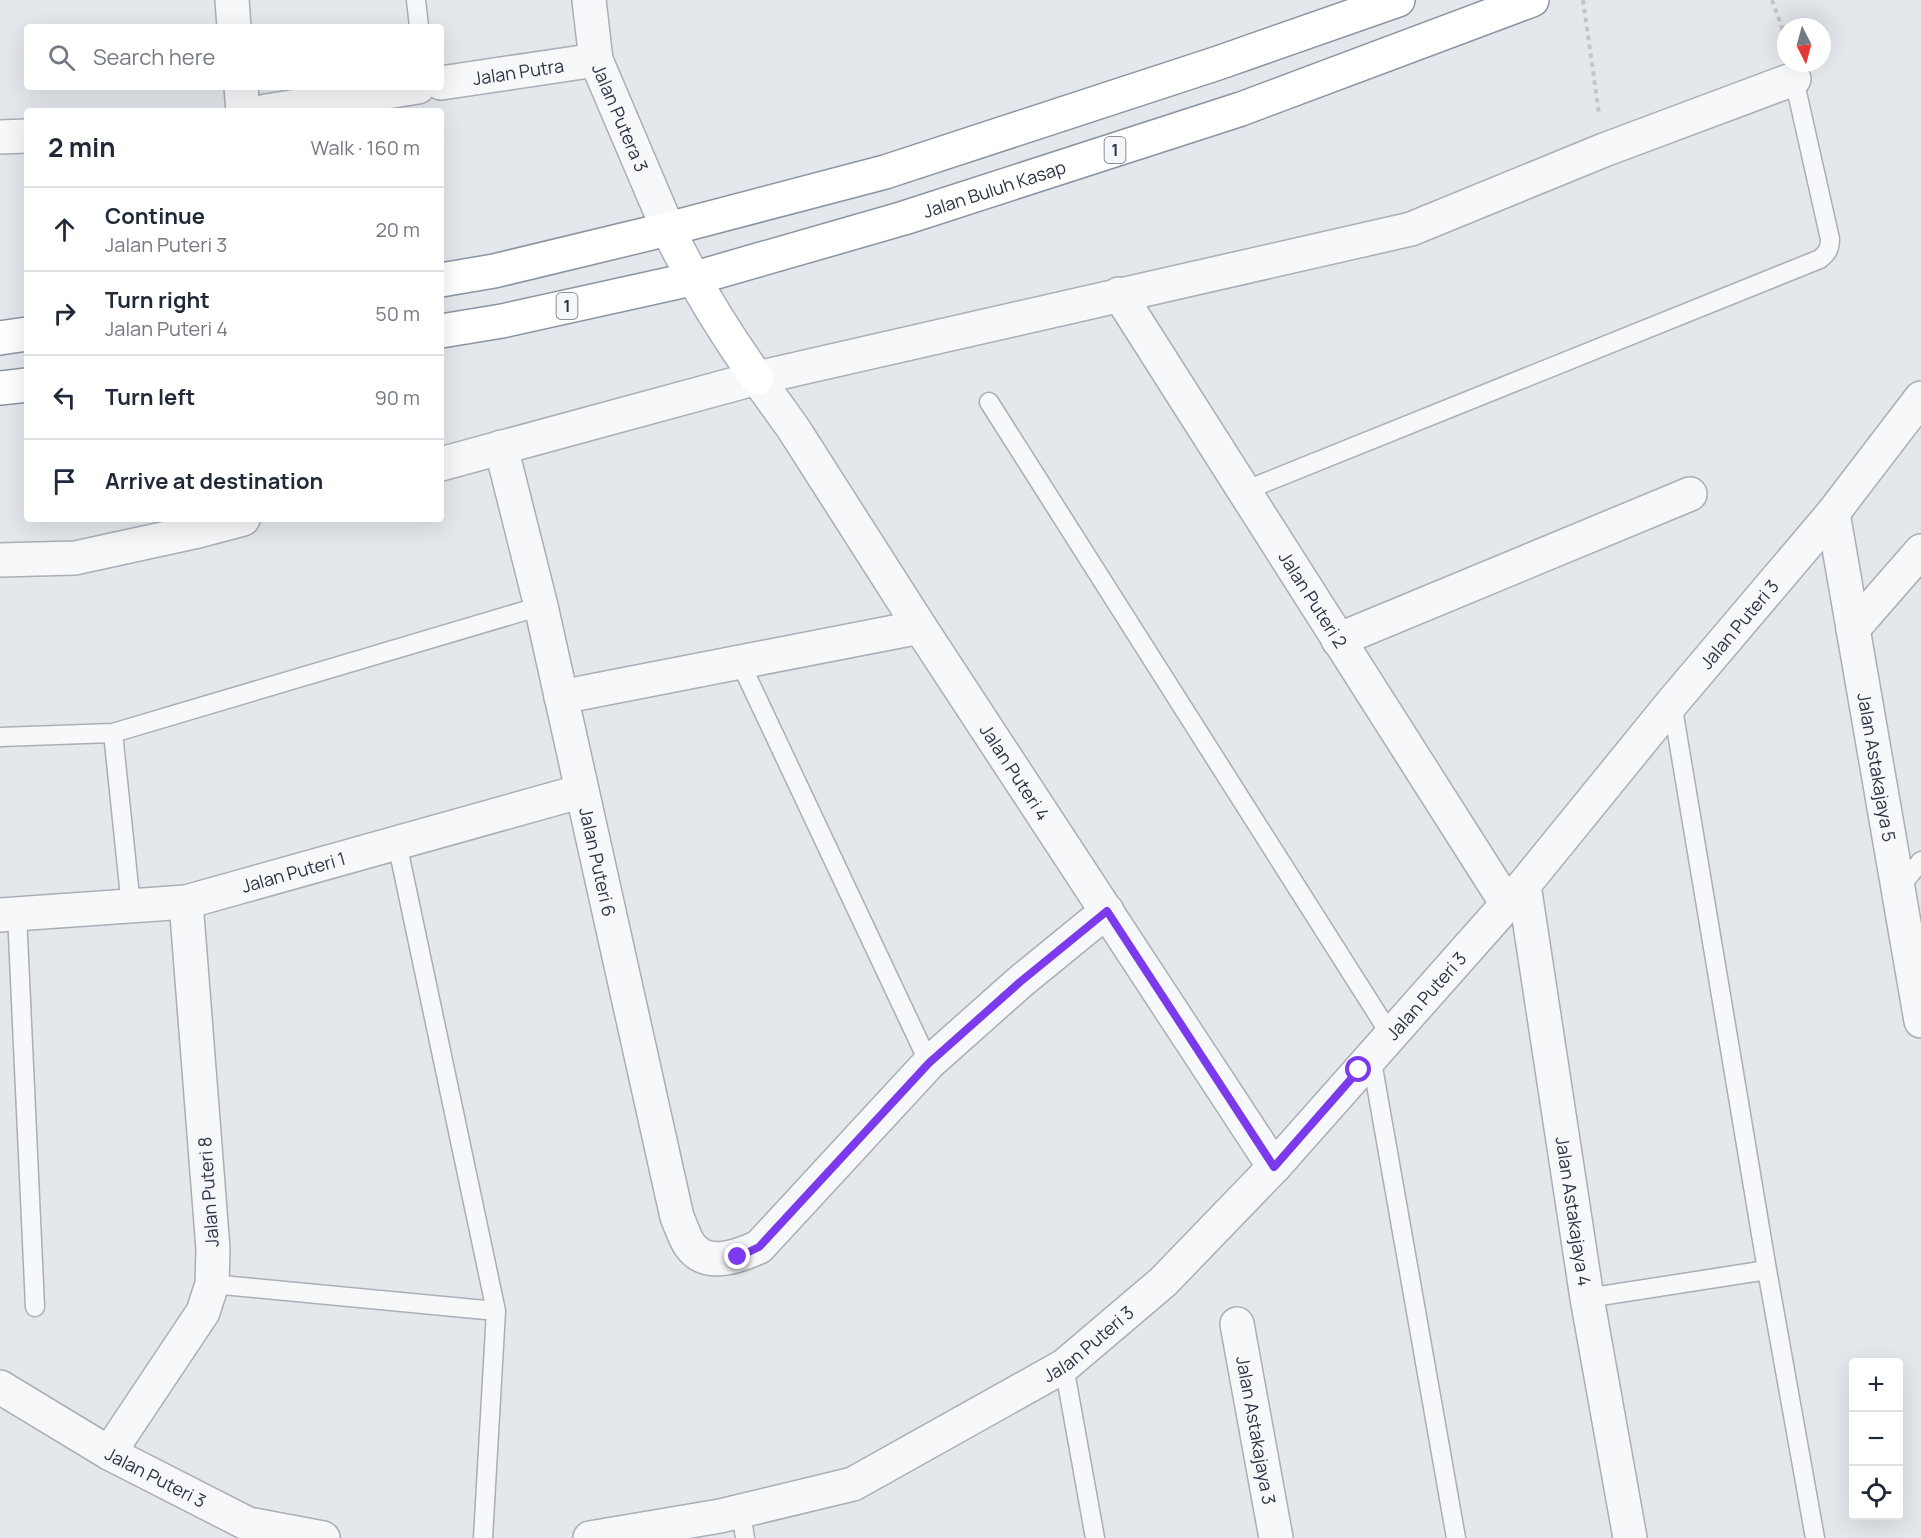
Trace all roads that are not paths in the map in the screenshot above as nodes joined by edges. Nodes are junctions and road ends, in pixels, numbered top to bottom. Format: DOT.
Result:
graph roads {
  1 [pos="232,0"];
  2 [pos="416,0"];
  3 [pos="589,0"];
  4 [pos="1398,0"];
  5 [pos="1532,0"];
  6 [pos="234,24"];
  7 [pos="419,24"];
  8 [pos="596,60"];
  9 [pos="1794,79"];
  10 [pos="444,83"];
  11 [pos="241,90"];
  12 [pos="399,90"];
  13 [pos="243,108"];
  14 [pos="285,108"];
  15 [pos="24,136"];
  16 [pos="0,137"];
  17 [pos="668,230"];
  18 [pos="444,279"];
  19 [pos="692,279"];
  20 [pos="1119,294"];
  21 [pos="444,331"];
  22 [pos="24,334"];
  23 [pos="0,338"];
  24 [pos="756,378"];
  25 [pos="24,385"];
  26 [pos="0,388"];
  27 [pos="1921,398"];
  28 [pos="989,402"];
  29 [pos="501,447"];
  30 [pos="444,463"];
  31 [pos="1244,491"];
  32 [pos="1690,494"];
  33 [pos="1833,513"];
  34 [pos="232,522"];
  35 [pos="1921,551"];
  36 [pos="0,560"];
  37 [pos="541,606"];
  38 [pos="920,627"];
  39 [pos="1853,629"];
  40 [pos="1338,640"];
  41 [pos="740,662"];
  42 [pos="561,697"];
  43 [pos="1672,703"];
  44 [pos="113,734"];
  45 [pos="0,737"];
  46 [pos="582,791"];
  47 [pos="397,843"];
  48 [pos="1921,861"];
  49 [pos="1898,889"];
  50 [pos="1515,894"];
  51 [pos="186,902"];
  52 [pos="131,906"];
  53 [pos="1107,911"];
  54 [pos="9,915"];
  55 [pos="1921,1021"];
  56 [pos="1381,1045"];
  57 [pos="929,1063"];
  58 [pos="1274,1167"];
  59 [pos="1767,1270"];
  60 [pos="212,1284"];
  61 [pos="1587,1298"];
  62 [pos="35,1307"];
  63 [pos="496,1311"];
  64 [pos="1237,1324"];
  65 [pos="1064,1366"];
  66 [pos="0,1387"];
  67 [pos="109,1453"];
  68 [pos="743,1525"];
  69 [pos="323,1538"];
  70 [pos="483,1538"];
  71 [pos="590,1538"];
  72 [pos="1095,1538"];
  73 [pos="1276,1538"];
  74 [pos="1456,1538"];
  75 [pos="1630,1538"];
  76 [pos="1815,1538"];
  1 -- 6 [label="street"];
  2 -- 7 [label="lane"];
  3 -- 8 [label="street, Jalan Putera 3"];
  4 -- 17 [label="main road"];
  5 -- 19 [label="main road, Jalan Buluh Kasap / 1"];
  8 -- 10 [label="street, Jalan Putra"];
  8 -- 17 [label="street, Jalan Putera 3"];
  9 -- 20 [label="street"];
  9 -- 31 [label="lane"];
  11 -- 13 [label="street"];
  12 -- 14 [label="street"];
  15 -- 16 [label="street"];
  17 -- 18 [label="main road"];
  17 -- 19 [label="main road"];
  19 -- 21 [label="main road, Jalan Buluh Kasap / 1"];
  19 -- 24 [label="main road"];
  20 -- 24 [label="street"];
  20 -- 31 [label="street, Jalan Puteri 2"];
  22 -- 23 [label="main road"];
  24 -- 29 [label="street"];
  24 -- 38 [label="street, Jalan Puteri 4"];
  25 -- 26 [label="main road"];
  27 -- 33 [label="street, Jalan Puteri 3"];
  28 -- 56 [label="lane"];
  29 -- 30 [label="street"];
  29 -- 37 [label="street, Jalan Puteri 6"];
  31 -- 40 [label="street, Jalan Puteri 2"];
  32 -- 40 [label="street"];
  33 -- 39 [label="street, Jalan Astakajaya 5"];
  33 -- 43 [label="street, Jalan Puteri 3"];
  34 -- 36 [label="street"];
  35 -- 39 [label="street"];
  37 -- 42 [label="street, Jalan Puteri 6"];
  37 -- 44 [label="lane"];
  38 -- 41 [label="street"];
  38 -- 53 [label="street, Jalan Puteri 4"];
  39 -- 49 [label="street, Jalan Astakajaya 5"];
  40 -- 50 [label="street, Jalan Puteri 2"];
  41 -- 42 [label="street"];
  41 -- 57 [label="lane"];
  42 -- 46 [label="street, Jalan Puteri 6"];
  43 -- 50 [label="street, Jalan Puteri 3"];
  43 -- 59 [label="lane"];
  44 -- 45 [label="lane"];
  44 -- 52 [label="lane"];
  46 -- 47 [label="street, Jalan Puteri 1"];
  46 -- 57 [label="street, Jalan Puteri 6"];
  47 -- 51 [label="street, Jalan Puteri 1"];
  47 -- 63 [label="lane"];
  48 -- 49 [label="lane"];
  49 -- 55 [label="street, Jalan Astakajaya 5"];
  50 -- 56 [label="street, Jalan Puteri 3"];
  50 -- 61 [label="street, Jalan Astakajaya 4"];
  51 -- 52 [label="street, Jalan Puteri 1"];
  51 -- 60 [label="street, Jalan Puteri 8"];
  52 -- 54 [label="street, Jalan Puteri 1"];
  53 -- 57 [label="street"];
  53 -- 58 [label="street, Jalan Puteri 4"];
  54 -- 62 [label="lane"];
  56 -- 58 [label="street, Jalan Puteri 3"];
  56 -- 74 [label="lane"];
  58 -- 65 [label="street, Jalan Puteri 3"];
  59 -- 61 [label="lane"];
  59 -- 76 [label="lane"];
  60 -- 63 [label="lane"];
  60 -- 67 [label="street, Jalan Puteri 8"];
  61 -- 75 [label="street, Jalan Astakajaya 4"];
  63 -- 70 [label="lane"];
  64 -- 73 [label="street, Jalan Astakajaya 3"];
  65 -- 68 [label="street, Jalan Puteri 3"];
  65 -- 72 [label="lane"];
  66 -- 67 [label="street, Jalan Puteri 3"];
  67 -- 69 [label="street, Jalan Puteri 3"];
  68 -- 71 [label="street, Jalan Puteri 3"];
}
